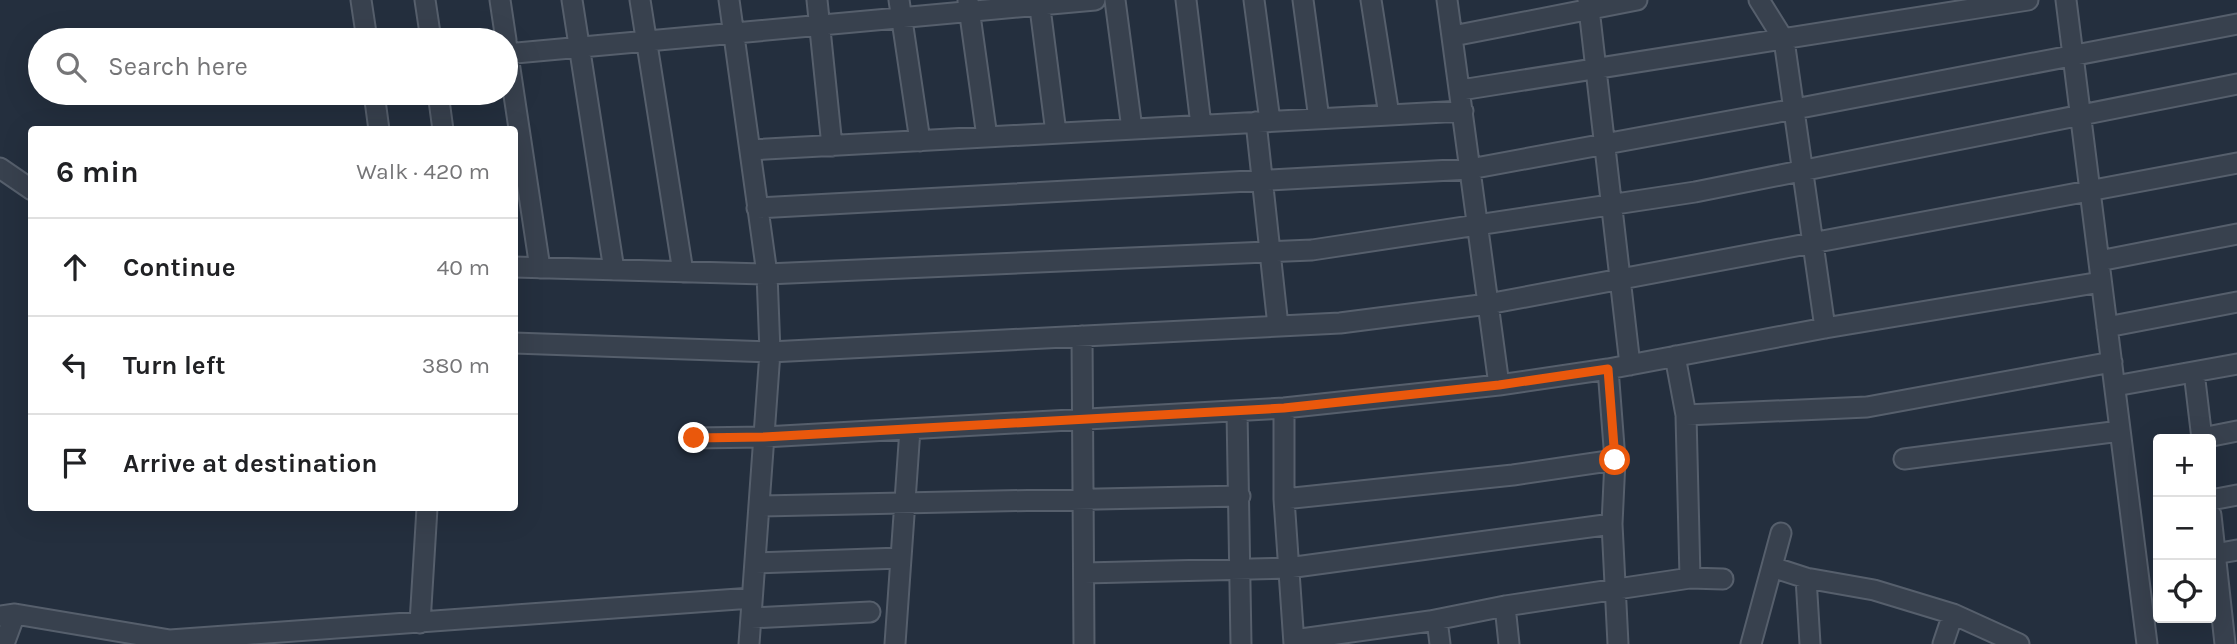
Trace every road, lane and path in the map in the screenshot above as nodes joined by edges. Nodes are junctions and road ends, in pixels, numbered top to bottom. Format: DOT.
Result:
graph roads {
  1 [pos="361,0"];
  2 [pos="425,0"];
  3 [pos="500,0"];
  4 [pos="572,0"];
  5 [pos="640,0"];
  6 [pos="729,0"];
  7 [pos="817,0"];
  8 [pos="1095,0"];
  9 [pos="1115,0"];
  10 [pos="1186,0"];
  11 [pos="1254,0"];
  12 [pos="1303,0"];
  13 [pos="1371,0"];
  14 [pos="1447,0"];
  15 [pos="1637,0"];
  16 [pos="1759,0"];
  17 [pos="2028,0"];
  18 [pos="2066,0"];
  19 [pos="1039,2"];
  20 [pos="1589,5"];
  21 [pos="968,6"];
  22 [pos="900,9"];
  23 [pos="2237,24"];
  24 [pos="819,25"];
  25 [pos="365,28"];
  26 [pos="429,28"];
  27 [pos="504,28"];
  28 [pos="733,33"];
  29 [pos="1452,36"];
  30 [pos="1784,40"];
  31 [pos="646,41"];
  32 [pos="518,47"];
  33 [pos="579,47"];
  34 [pos="2073,57"];
  35 [pos="1595,69"];
  36 [pos="2237,83"];
  37 [pos="1461,90"];
  38 [pos="376,105"];
  39 [pos="440,105"];
  40 [pos="515,105"];
  41 [pos="1794,109"];
  42 [pos="1463,111"];
  43 [pos="2080,114"];
  44 [pos="1389,115"];
  45 [pos="1319,119"];
  46 [pos="1263,122"];
  47 [pos="1201,125"];
  48 [pos="378,126"];
  49 [pos="442,126"];
  50 [pos="1132,129"];
  51 [pos="1056,133"];
  52 [pos="987,137"];
  53 [pos="920,141"];
  54 [pos="1604,145"];
  55 [pos="832,146"];
  56 [pos="750,150"];
  57 [pos="2237,163"];
  58 [pos="0,168"];
  59 [pos="1470,169"];
  60 [pos="1804,170"];
  61 [pos="1262,181"];
  62 [pos="28,187"];
  63 [pos="2090,191"];
  64 [pos="1611,204"];
  65 [pos="757,208"];
  66 [pos="1478,225"];
  67 [pos="2237,234"];
  68 [pos="1814,243"];
  69 [pos="1270,252"];
  70 [pos="2099,261"];
  71 [pos="518,267"];
  72 [pos="540,268"];
  73 [pos="614,270"];
  74 [pos="683,272"];
  75 [pos="766,274"];
  76 [pos="1619,279"];
  77 [pos="2101,282"];
  78 [pos="2237,302"];
  79 [pos="1488,304"];
  80 [pos="1278,326"];
  81 [pos="2107,327"];
  82 [pos="1825,328"];
  83 [pos="1082,336"];
  84 [pos="518,343"];
  85 [pos="770,352"];
  86 [pos="1675,356"];
  87 [pos="2112,362"];
  88 [pos="2237,364"];
  89 [pos="1630,365"];
  90 [pos="1608,369"];
  91 [pos="2194,372"];
  92 [pos="1499,385"];
  93 [pos="2115,386"];
  94 [pos="1284,408"];
  95 [pos="1237,411"];
  96 [pos="1686,415"];
  97 [pos="1083,419"];
  98 [pos="910,429"];
  99 [pos="2120,431"];
  100 [pos="2237,431"];
  101 [pos="2202,434"];
  102 [pos="2216,435"];
  103 [pos="764,437"];
  104 [pos="694,438"];
  105 [pos="1904,459"];
  106 [pos="1615,460"];
  107 [pos="2237,495"];
  108 [pos="1240,496"];
  109 [pos="1284,499"];
  110 [pos="2216,499"];
  111 [pos="1083,500"];
  112 [pos="905,504"];
  113 [pos="759,506"];
  114 [pos="427,511"];
  115 [pos="1612,524"];
  116 [pos="1781,533"];
  117 [pos="2237,550"];
  118 [pos="2216,554"];
  119 [pos="2216,557"];
  120 [pos="901,558"];
  121 [pos="755,563"];
  122 [pos="1772,567"];
  123 [pos="1288,568"];
  124 [pos="1239,569"];
  125 [pos="1084,573"];
  126 [pos="1690,578"];
  127 [pos="1806,578"];
  128 [pos="1723,579"];
  129 [pos="1616,590"];
  130 [pos="2229,595"];
  131 [pos="1506,606"];
  132 [pos="751,608"];
  133 [pos="870,612"];
  134 [pos="1953,614"];
  135 [pos="8,615"];
  136 [pos="1437,620"];
  137 [pos="420,623"];
  138 [pos="125,639"];
  139 [pos="212,641"];
  140 [pos="1294,642"];
  141 [pos="2229,642"];
  142 [pos="4,644"];
  143 [pos="749,644"];
  144 [pos="895,644"];
  145 [pos="1084,644"];
  146 [pos="1241,644"];
  147 [pos="1440,644"];
  148 [pos="1509,644"];
  149 [pos="1618,644"];
  150 [pos="1751,644"];
  151 [pos="1810,644"];
  152 [pos="1943,644"];
  153 [pos="2019,644"];
  154 [pos="2147,644"];
  1 -- 25 [label="street"];
  2 -- 26 [label="street"];
  3 -- 27 [label="street"];
  4 -- 33 [label="street"];
  5 -- 31 [label="street"];
  6 -- 28 [label="street"];
  7 -- 24 [label="street"];
  8 -- 19 [label="street"];
  9 -- 50 [label="street"];
  10 -- 47 [label="street"];
  11 -- 46 [label="street"];
  12 -- 45 [label="street"];
  13 -- 44 [label="street"];
  14 -- 29 [label="street"];
  15 -- 20 [label="street"];
  16 -- 30 [label="street"];
  17 -- 30 [label="street"];
  18 -- 34 [label="street"];
  19 -- 21 [label="street"];
  19 -- 51 [label="street"];
  20 -- 29 [label="street"];
  20 -- 35 [label="street"];
  21 -- 22 [label="street"];
  21 -- 52 [label="street"];
  22 -- 24 [label="street"];
  22 -- 53 [label="street"];
  23 -- 34 [label="street"];
  24 -- 28 [label="street"];
  24 -- 55 [label="street"];
  28 -- 31 [label="street"];
  28 -- 56 [label="street"];
  29 -- 37 [label="street"];
  30 -- 35 [label="street"];
  30 -- 41 [label="street"];
  31 -- 33 [label="street"];
  31 -- 74 [label="street"];
  32 -- 33 [label="street"];
  33 -- 73 [label="street"];
  34 -- 41 [label="street"];
  34 -- 43 [label="street"];
  35 -- 37 [label="street"];
  35 -- 54 [label="street"];
  36 -- 43 [label="street"];
  37 -- 42 [label="street"];
  38 -- 48 [label="street"];
  39 -- 49 [label="street"];
  40 -- 72 [label="street"];
  41 -- 54 [label="street"];
  41 -- 60 [label="street"];
  42 -- 44 [label="street"];
  42 -- 59 [label="street"];
  43 -- 60 [label="street"];
  43 -- 63 [label="street"];
  44 -- 45 [label="street"];
  45 -- 46 [label="street"];
  46 -- 47 [label="street"];
  46 -- 61 [label="street"];
  47 -- 50 [label="street"];
  50 -- 51 [label="street"];
  51 -- 52 [label="street"];
  52 -- 53 [label="street"];
  53 -- 55 [label="street"];
  54 -- 59 [label="street"];
  54 -- 64 [label="street"];
  55 -- 56 [label="street"];
  56 -- 65 [label="street"];
  57 -- 63 [label="street"];
  58 -- 62 [label="street"];
  59 -- 61 [label="street"];
  59 -- 66 [label="street"];
  60 -- 64 [label="street"];
  60 -- 68 [label="street"];
  61 -- 65 [label="street"];
  61 -- 69 [label="street"];
  63 -- 68 [label="street"];
  63 -- 70 [label="street"];
  64 -- 66 [label="street"];
  64 -- 76 [label="street"];
  65 -- 75 [label="street"];
  66 -- 69 [label="street"];
  66 -- 79 [label="street"];
  67 -- 70 [label="street"];
  68 -- 76 [label="street"];
  68 -- 82 [label="street"];
  69 -- 75 [label="street"];
  69 -- 80 [label="street"];
  70 -- 77 [label="street"];
  71 -- 72 [label="street"];
  72 -- 73 [label="street"];
  73 -- 74 [label="street"];
  74 -- 75 [label="street"];
  75 -- 85 [label="street"];
  76 -- 79 [label="street"];
  76 -- 89 [label="street"];
  77 -- 81 [label="street"];
  77 -- 82 [label="street"];
  78 -- 81 [label="street"];
  79 -- 80 [label="street"];
  79 -- 92 [label="street"];
  80 -- 83 [label="street"];
  81 -- 87 [label="street"];
  82 -- 86 [label="street"];
  83 -- 85 [label="street"];
  83 -- 97 [label="street"];
  84 -- 85 [label="street"];
  85 -- 103 [label="street"];
  86 -- 89 [label="street"];
  86 -- 96 [label="street"];
  87 -- 93 [label="street"];
  87 -- 96 [label="street"];
  88 -- 91 [label="street"];
  89 -- 90 [label="street"];
  90 -- 92 [label="street"];
  90 -- 106 [label="street"];
  91 -- 93 [label="street"];
  91 -- 101 [label="street"];
  92 -- 94 [label="street"];
  93 -- 99 [label="street"];
  94 -- 95 [label="street"];
  94 -- 109 [label="street"];
  95 -- 97 [label="street"];
  95 -- 108 [label="street"];
  96 -- 126 [label="street"];
  97 -- 98 [label="street"];
  97 -- 111 [label="street"];
  98 -- 103 [label="street"];
  98 -- 112 [label="street"];
  99 -- 105 [label="street"];
  99 -- 154 [label="street"];
  100 -- 102 [label="street"];
  103 -- 104 [label="street"];
  103 -- 113 [label="street"];
  106 -- 109 [label="street"];
  106 -- 115 [label="street"];
  107 -- 110 [label="street"];
  108 -- 111 [label="street"];
  108 -- 124 [label="street"];
  109 -- 123 [label="street"];
  111 -- 112 [label="street"];
  111 -- 125 [label="street"];
  112 -- 113 [label="street"];
  112 -- 120 [label="street"];
  113 -- 121 [label="street"];
  114 -- 137 [label="street"];
  115 -- 123 [label="street"];
  115 -- 129 [label="street"];
  116 -- 122 [label="street"];
  117 -- 118 [label="street"];
  119 -- 130 [label="street"];
  120 -- 121 [label="street"];
  120 -- 144 [label="street"];
  121 -- 132 [label="street"];
  122 -- 127 [label="street"];
  122 -- 150 [label="street"];
  123 -- 124 [label="street"];
  123 -- 140 [label="street"];
  124 -- 125 [label="street"];
  124 -- 146 [label="street"];
  125 -- 145 [label="street"];
  126 -- 128 [label="street"];
  126 -- 129 [label="street"];
  127 -- 134 [label="street"];
  127 -- 151 [label="street"];
  129 -- 131 [label="street"];
  129 -- 149 [label="street"];
  130 -- 141 [label="street"];
  131 -- 136 [label="street"];
  131 -- 148 [label="street"];
  132 -- 133 [label="street"];
  132 -- 137 [label="street"];
  132 -- 143 [label="street"];
  134 -- 152 [label="street"];
  134 -- 153 [label="street"];
  135 -- 138 [label="street"];
  135 -- 142 [label="street"];
  136 -- 140 [label="street"];
  136 -- 147 [label="street"];
  137 -- 139 [label="street"];
  138 -- 139 [label="street"];
}
